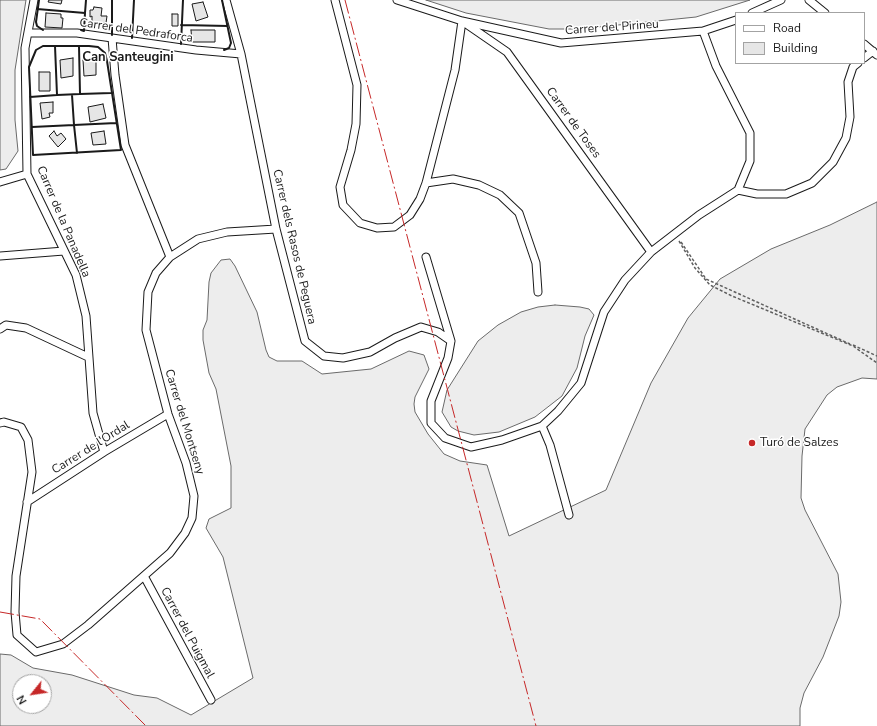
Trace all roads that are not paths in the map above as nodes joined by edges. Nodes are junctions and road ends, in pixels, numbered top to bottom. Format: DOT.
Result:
graph roads {
  1 [pos="34,0"];
  2 [pos="226,0"];
  3 [pos="334,0"];
  4 [pos="397,0"];
  5 [pos="781,0"];
  6 [pos="809,0"];
  7 [pos="754,12"];
  8 [pos="824,12"];
  9 [pos="735,20"];
  10 [pos="462,21"];
  11 [pos="703,31"];
  12 [pos="29,33"];
  13 [pos="112,38"];
  14 [pos="865,45"];
  15 [pos="875,53"];
  16 [pos="240,54"];
  17 [pos="865,58"];
  18 [pos="857,64"];
  19 [pos="27,174"];
  20 [pos="0,182"];
  21 [pos="426,182"];
  22 [pos="738,190"];
  23 [pos="276,229"];
  24 [pos="64,251"];
  25 [pos="651,252"];
  26 [pos="0,256"];
  27 [pos="170,257"];
  28 [pos="426,257"];
  29 [pos="538,292"];
  30 [pos="0,329"];
  31 [pos="451,341"];
  32 [pos="88,357"];
  33 [pos="168,414"];
  34 [pos="0,423"];
  35 [pos="542,426"];
  36 [pos="104,452"];
  37 [pos="27,502"];
  38 [pos="569,515"];
  39 [pos="144,576"];
  40 [pos="211,700"];
  1 -- 12 [label="street, Carrer de la Panadella"];
  2 -- 16 [label="street, Carrer dels Rasos de Peguera"];
  3 -- 21 [label="street"];
  4 -- 10 [label="street, Carrer del Pirineu"];
  5 -- 7 [label="street"];
  6 -- 8 [label="street"];
  9 -- 11 [label="street, Carrer del Pirineu"];
  10 -- 11 [label="street, Carrer del Pirineu"];
  10 -- 21 [label="street"];
  10 -- 25 [label="street, Carrer de Toses"];
  11 -- 22 [label="street"];
  12 -- 13 [label="street, Carrer del Pedraforca"];
  12 -- 19 [label="street, Carrer de la Panadella"];
  13 -- 16 [label="street, Carrer del Pedraforca"];
  13 -- 27 [label="street"];
  14 -- 15 [label="street"];
  15 -- 17 [label="street"];
  16 -- 23 [label="street, Carrer dels Rasos de Peguera"];
  18 -- 22 [label="street"];
  19 -- 20 [label="street"];
  19 -- 24 [label="street, Carrer de la Panadella"];
  21 -- 29 [label="street"];
  22 -- 25 [label="street"];
  23 -- 27 [label="street, Carrer del Montseny"];
  23 -- 31 [label="street, Carrer dels Rasos de Peguera"];
  24 -- 26 [label="street"];
  24 -- 32 [label="street, Carrer de la Panadella"];
  25 -- 35 [label="street"];
  27 -- 33 [label="street, Carrer del Montseny"];
  28 -- 31 [label="street"];
  30 -- 32 [label="street"];
  31 -- 35 [label="street"];
  32 -- 36 [label="street, Carrer de la Panadella"];
  33 -- 36 [label="street, Carrer de l'Ordal"];
  33 -- 39 [label="street, Carrer del Montseny"];
  34 -- 37 [label="street"];
  35 -- 38 [label="street"];
  36 -- 37 [label="street, Carrer de l'Ordal"];
  37 -- 39 [label="street, Carrer del Montseny"];
  39 -- 40 [label="street, Carrer del Puigmal"];
}
